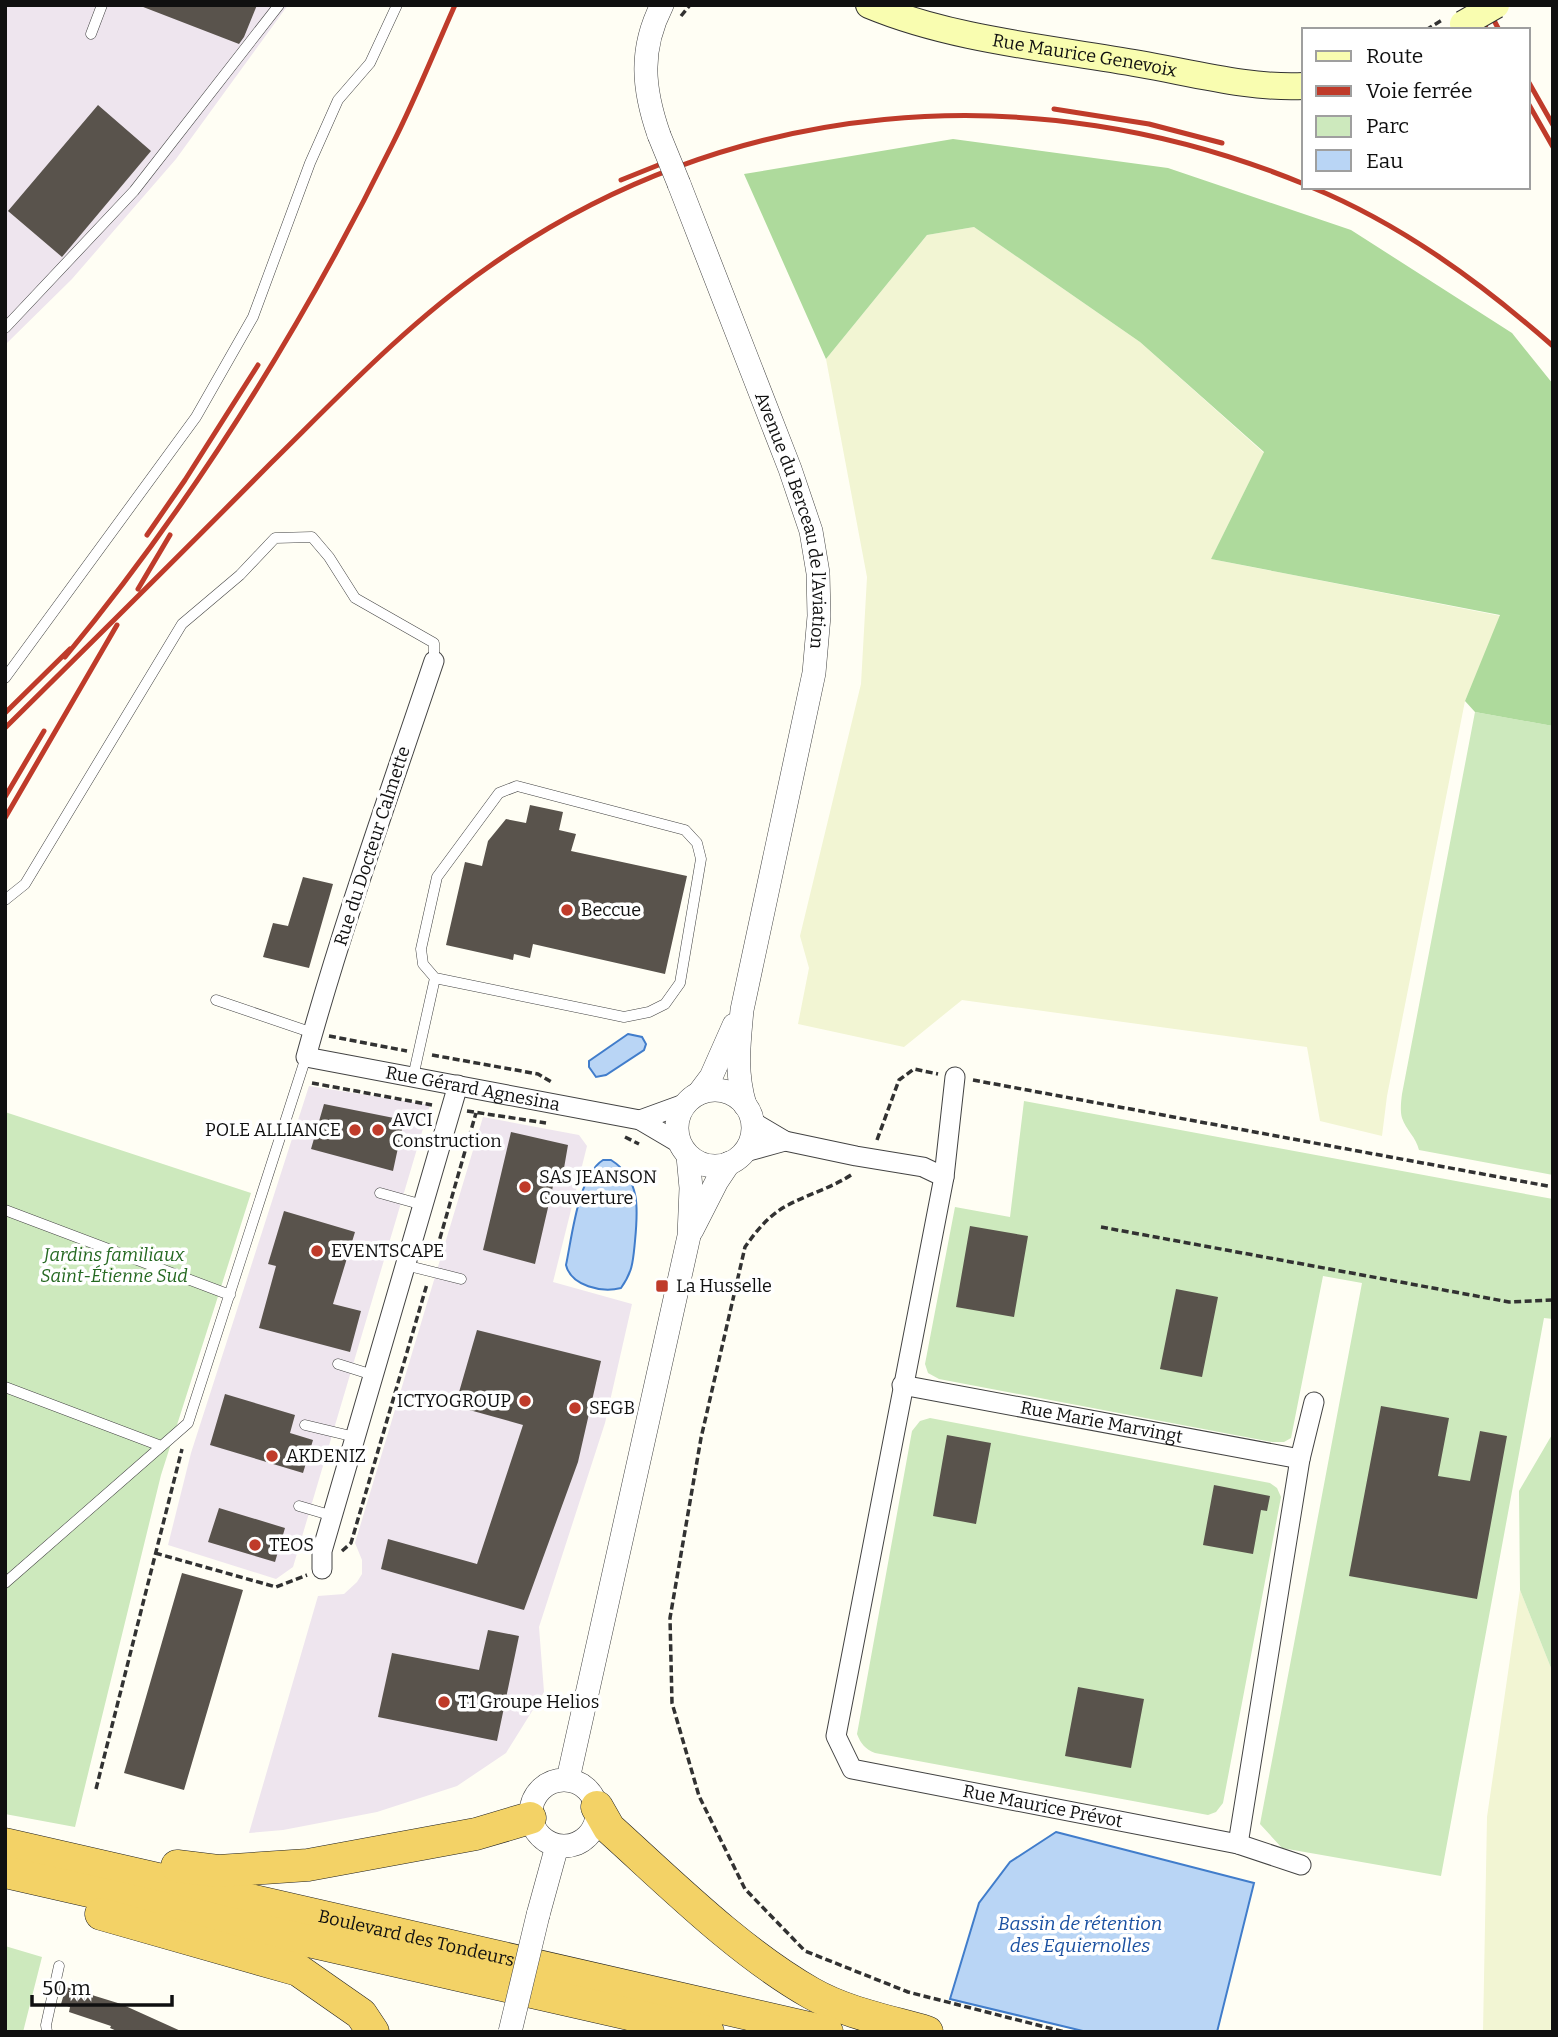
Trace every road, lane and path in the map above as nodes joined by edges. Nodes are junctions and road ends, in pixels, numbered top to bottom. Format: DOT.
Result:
graph roads {
  1 [pos="102,5"];
  2 [pos="279,5"];
  3 [pos="397,5"];
  4 [pos="662,5"];
  5 [pos="678,5"];
  6 [pos="869,5"];
  7 [pos="1496,5"];
  8 [pos="1458,27"];
  9 [pos="91,34"];
  10 [pos="648,46"];
  11 [pos="1302,86"];
  12 [pos="5,328"];
  13 [pos="434,661"];
  14 [pos="5,678"];
  15 [pos="5,900"];
  16 [pos="435,978"];
  17 [pos="216,1000"];
  18 [pos="742,1010"];
  19 [pos="313,1032"];
  20 [pos="418,1053"];
  21 [pos="306,1057"];
  22 [pos="413,1077"];
  23 [pos="955,1077"];
  24 [pos="458,1085"];
  25 [pos="559,1087"];
  26 [pos="692,1098"];
  27 [pos="476,1113"];
  28 [pos="749,1113"];
  29 [pos="640,1120"];
  30 [pos="785,1141"];
  31 [pos="683,1150"];
  32 [pos="856,1156"];
  33 [pos="737,1158"];
  34 [pos="944,1177"];
  35 [pos="1553,1187"];
  36 [pos="380,1193"];
  37 [pos="423,1205"];
  38 [pos="5,1210"];
  39 [pos="1101,1227"];
  40 [pos="689,1236"];
  41 [pos="405,1265"];
  42 [pos="430,1271"];
  43 [pos="461,1279"];
  44 [pos="230,1295"];
  45 [pos="1553,1300"];
  46 [pos="338,1364"];
  47 [pos="373,1375"];
  48 [pos="902,1385"];
  49 [pos="5,1387"];
  50 [pos="1314,1402"];
  51 [pos="188,1423"];
  52 [pos="304,1425"];
  53 [pos="355,1437"];
  54 [pos="161,1446"];
  55 [pos="1300,1459"];
  56 [pos="299,1506"];
  57 [pos="333,1516"];
  58 [pos="155,1553"];
  59 [pos="323,1569"];
  60 [pos="5,1583"];
  61 [pos="569,1779"];
  62 [pos="96,1789"];
  63 [pos="597,1807"];
  64 [pos="530,1818"];
  65 [pos="5,1844"];
  66 [pos="1238,1844"];
  67 [pos="557,1846"];
  68 [pos="1301,1864"];
  69 [pos="5,1872"];
  70 [pos="5,1886"];
  71 [pos="59,1966"];
  72 [pos="47,2032"];
  73 [pos="373,2032"];
  74 [pos="510,2032"];
  75 [pos="708,2032"];
  76 [pos="827,2032"];
  77 [pos="927,2032"];
  78 [pos="1065,2032"];
  1 -- 9 [label="lane"];
  2 -- 12 [label="lane"];
  3 -- 14 [label="lane"];
  4 -- 10 [label="street, Avenue du Berceau de l'Aviation"];
  5 -- 10 [label="street"];
  6 -- 11 [label="main road, Rue Maurice Genevoix"];
  7 -- 8 [label="main road, bridge"];
  10 -- 18 [label="street, Avenue du Berceau de l'Aviation, bridge"];
  13 -- 15 [label="lane"];
  13 -- 19 [label="street, Rue du Docteur Calmette"];
  16 -- 16 [label="lane"];
  16 -- 20 [label="lane"];
  17 -- 19 [label="lane"];
  18 -- 26 [label="street, Avenue du Berceau de l'Aviation"];
  18 -- 28 [label="street, Avenue du Berceau de l'Aviation"];
  19 -- 20 [label="path"];
  19 -- 21 [label="street, Rue du Docteur Calmette"];
  20 -- 22 [label="lane"];
  20 -- 25 [label="path"];
  21 -- 22 [label="street, Rue Gérard Agnesina"];
  21 -- 44 [label="lane"];
  22 -- 24 [label="street, Rue Gérard Agnesina"];
  23 -- 32 [label="path"];
  23 -- 34 [label="street"];
  23 -- 35 [label="path"];
  24 -- 29 [label="street, Rue Gérard Agnesina"];
  24 -- 37 [label="street"];
  26 -- 28 [label="street"];
  26 -- 29 [label="street"];
  26 -- 31 [label="street"];
  27 -- 42 [label="path"];
  28 -- 30 [label="street"];
  28 -- 33 [label="street"];
  29 -- 31 [label="street, Rue Gérard Agnesina"];
  30 -- 32 [label="street"];
  30 -- 33 [label="street"];
  31 -- 33 [label="street"];
  31 -- 40 [label="street"];
  32 -- 34 [label="street"];
  32 -- 78 [label="path"];
  33 -- 40 [label="street"];
  34 -- 48 [label="street"];
  36 -- 37 [label="lane"];
  37 -- 41 [label="street"];
  38 -- 44 [label="lane"];
  39 -- 45 [label="path"];
  40 -- 61 [label="street"];
  41 -- 42 [label="lane"];
  41 -- 47 [label="street"];
  42 -- 43 [label="lane"];
  42 -- 59 [label="path"];
  44 -- 51 [label="lane"];
  46 -- 47 [label="lane"];
  47 -- 53 [label="street"];
  48 -- 55 [label="street, Rue Marie Marvingt"];
  48 -- 66 [label="street, Rue Maurice Prévot"];
  49 -- 54 [label="lane"];
  50 -- 55 [label="street"];
  51 -- 54 [label="lane"];
  51 -- 58 [label="path"];
  52 -- 53 [label="lane"];
  53 -- 57 [label="street"];
  54 -- 60 [label="lane"];
  55 -- 66 [label="street"];
  56 -- 57 [label="lane"];
  57 -- 59 [label="street"];
  58 -- 59 [label="path"];
  58 -- 62 [label="path"];
  61 -- 63 [label="street"];
  61 -- 64 [label="street"];
  63 -- 67 [label="street"];
  63 -- 77 [label="highway"];
  64 -- 65 [label="highway"];
  64 -- 67 [label="street"];
  65 -- 76 [label="highway, Boulevard des Tondeurs"];
  66 -- 68 [label="street"];
  67 -- 74 [label="street, bridge"];
  69 -- 75 [label="highway, Boulevard des Tondeurs"];
  70 -- 73 [label="highway"];
  71 -- 72 [label="lane"];
}
